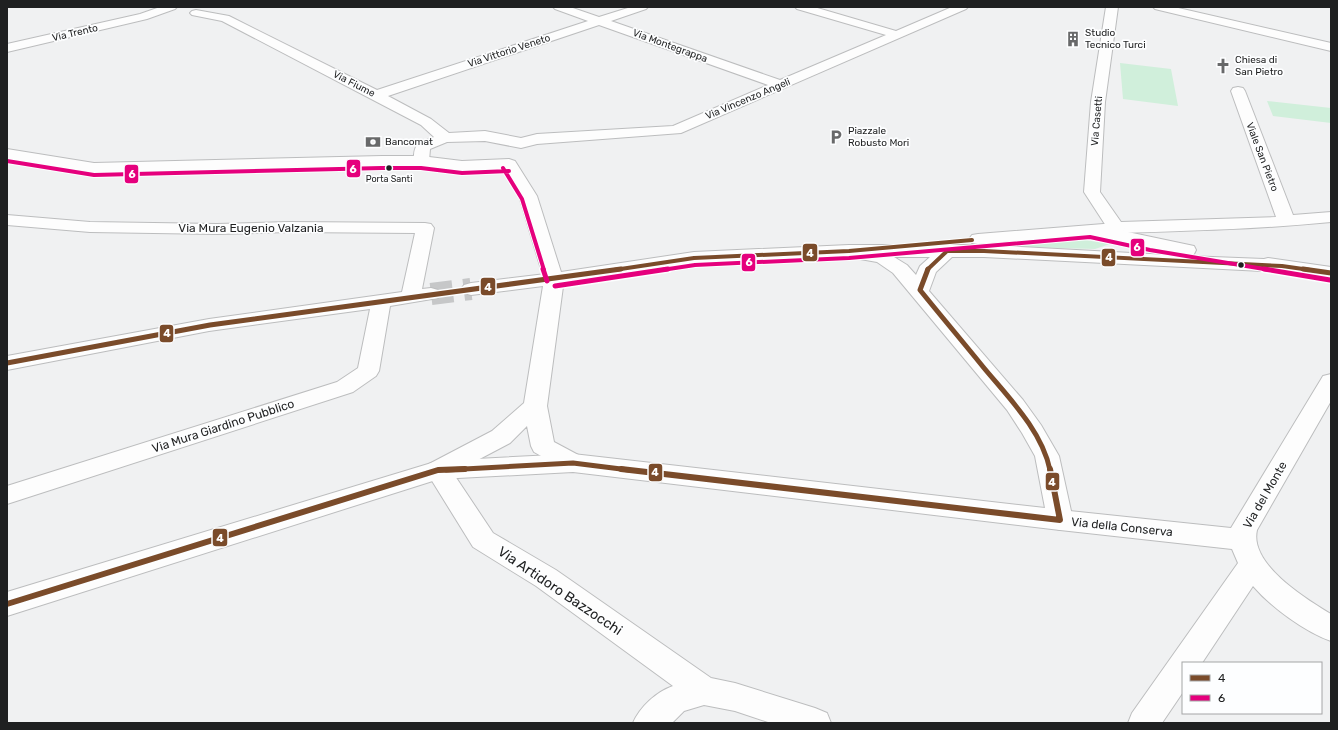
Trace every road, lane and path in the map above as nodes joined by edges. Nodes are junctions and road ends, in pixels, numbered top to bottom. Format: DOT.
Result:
graph roads {
  1 [pos="559,7"];
  2 [pos="642,7"];
  3 [pos="802,7"];
  4 [pos="962,7"];
  5 [pos="1112,7"];
  6 [pos="1159,7"];
  7 [pos="175,9"];
  8 [pos="223,11"];
  9 [pos="599,21"];
  10 [pos="898,35"];
  11 [pos="1331,47"];
  12 [pos="7,48"];
  13 [pos="781,85"];
  14 [pos="1238,91"];
  15 [pos="376,95"];
  16 [pos="445,138"];
  17 [pos="521,143"];
  18 [pos="7,154"];
  19 [pos="421,161"];
  20 [pos="509,164"];
  21 [pos="1331,217"];
  22 [pos="7,220"];
  23 [pos="1287,222"];
  24 [pos="1223,226"];
  25 [pos="1116,228"];
  26 [pos="1090,230"];
  27 [pos="1151,243"];
  28 [pos="850,251"];
  29 [pos="947,251"];
  30 [pos="1112,258"];
  31 [pos="1282,266"];
  32 [pos="1331,273"];
  33 [pos="554,279"];
  34 [pos="471,289"];
  35 [pos="920,290"];
  36 [pos="432,294"];
  37 [pos="411,297"];
  38 [pos="381,302"];
  39 [pos="7,363"];
  40 [pos="1331,381"];
  41 [pos="535,406"];
  42 [pos="573,463"];
  43 [pos="438,470"];
  44 [pos="7,496"];
  45 [pos="1060,520"];
  46 [pos="1247,553"];
  47 [pos="7,604"];
  48 [pos="1331,629"];
  49 [pos="1186,662"];
  50 [pos="1182,667"];
  51 [pos="704,691"];
  52 [pos="649,723"];
  53 [pos="815,723"];
  54 [pos="1144,723"];
  1 -- 9 [label="street, Via Montegrappa"];
  2 -- 9 [label="street, Via Vittorio Veneto"];
  3 -- 10 [label="street"];
  4 -- 10 [label="street, Via Vincenzo Angeli"];
  5 -- 25 [label="street, Via Casetti"];
  6 -- 11 [label="street"];
  7 -- 8 [label="street, Via Fiume"];
  7 -- 12 [label="street, Via Trento"];
  8 -- 15 [label="street, Via Fiume"];
  9 -- 13 [label="street, Via Montegrappa"];
  9 -- 15 [label="street, Via Vittorio Veneto"];
  10 -- 13 [label="street, Via Vincenzo Angeli"];
  13 -- 17 [label="street, Via Vincenzo Angeli"];
  14 -- 23 [label="street, Viale San Pietro"];
  15 -- 16 [label="street, Via Fiume"];
  16 -- 17 [label="street, Via Vincenzo Angeli"];
  16 -- 19 [label="street"];
  17 -- 20 [label="street"];
  18 -- 19 [label="street"];
  19 -- 20 [label="street"];
  20 -- 33 [label="street"];
  21 -- 23 [label="street"];
  22 -- 37 [label="street, Via Mura Eugenio Valzania"];
  23 -- 24 [label="street"];
  24 -- 25 [label="street"];
  24 -- 27 [label="street"];
  25 -- 26 [label="street"];
  26 -- 27 [label="street"];
  26 -- 28 [label="street"];
  27 -- 30 [label="street"];
  27 -- 31 [label="street"];
  28 -- 29 [label="street"];
  28 -- 33 [label="street"];
  28 -- 35 [label="street"];
  29 -- 30 [label="street"];
  29 -- 35 [label="street"];
  30 -- 31 [label="street"];
  31 -- 32 [label="street"];
  33 -- 34 [label="street"];
  33 -- 41 [label="street"];
  35 -- 45 [label="street"];
  36 -- 37 [label="street"];
  37 -- 38 [label="street"];
  38 -- 39 [label="street"];
  38 -- 44 [label="street, Via Mura Giardino Pubblico"];
  40 -- 46 [label="street, Via del Monte"];
  41 -- 42 [label="street"];
  41 -- 43 [label="street"];
  42 -- 43 [label="street"];
  42 -- 45 [label="street, Via della Conserva"];
  43 -- 47 [label="street"];
  43 -- 51 [label="street, Via Artidoro Bazzocchi"];
  45 -- 46 [label="street, Via della Conserva"];
  46 -- 48 [label="street"];
  46 -- 49 [label="street, Via del Monte"];
  50 -- 54 [label="street"];
  51 -- 52 [label="street"];
  51 -- 53 [label="street"];
}
